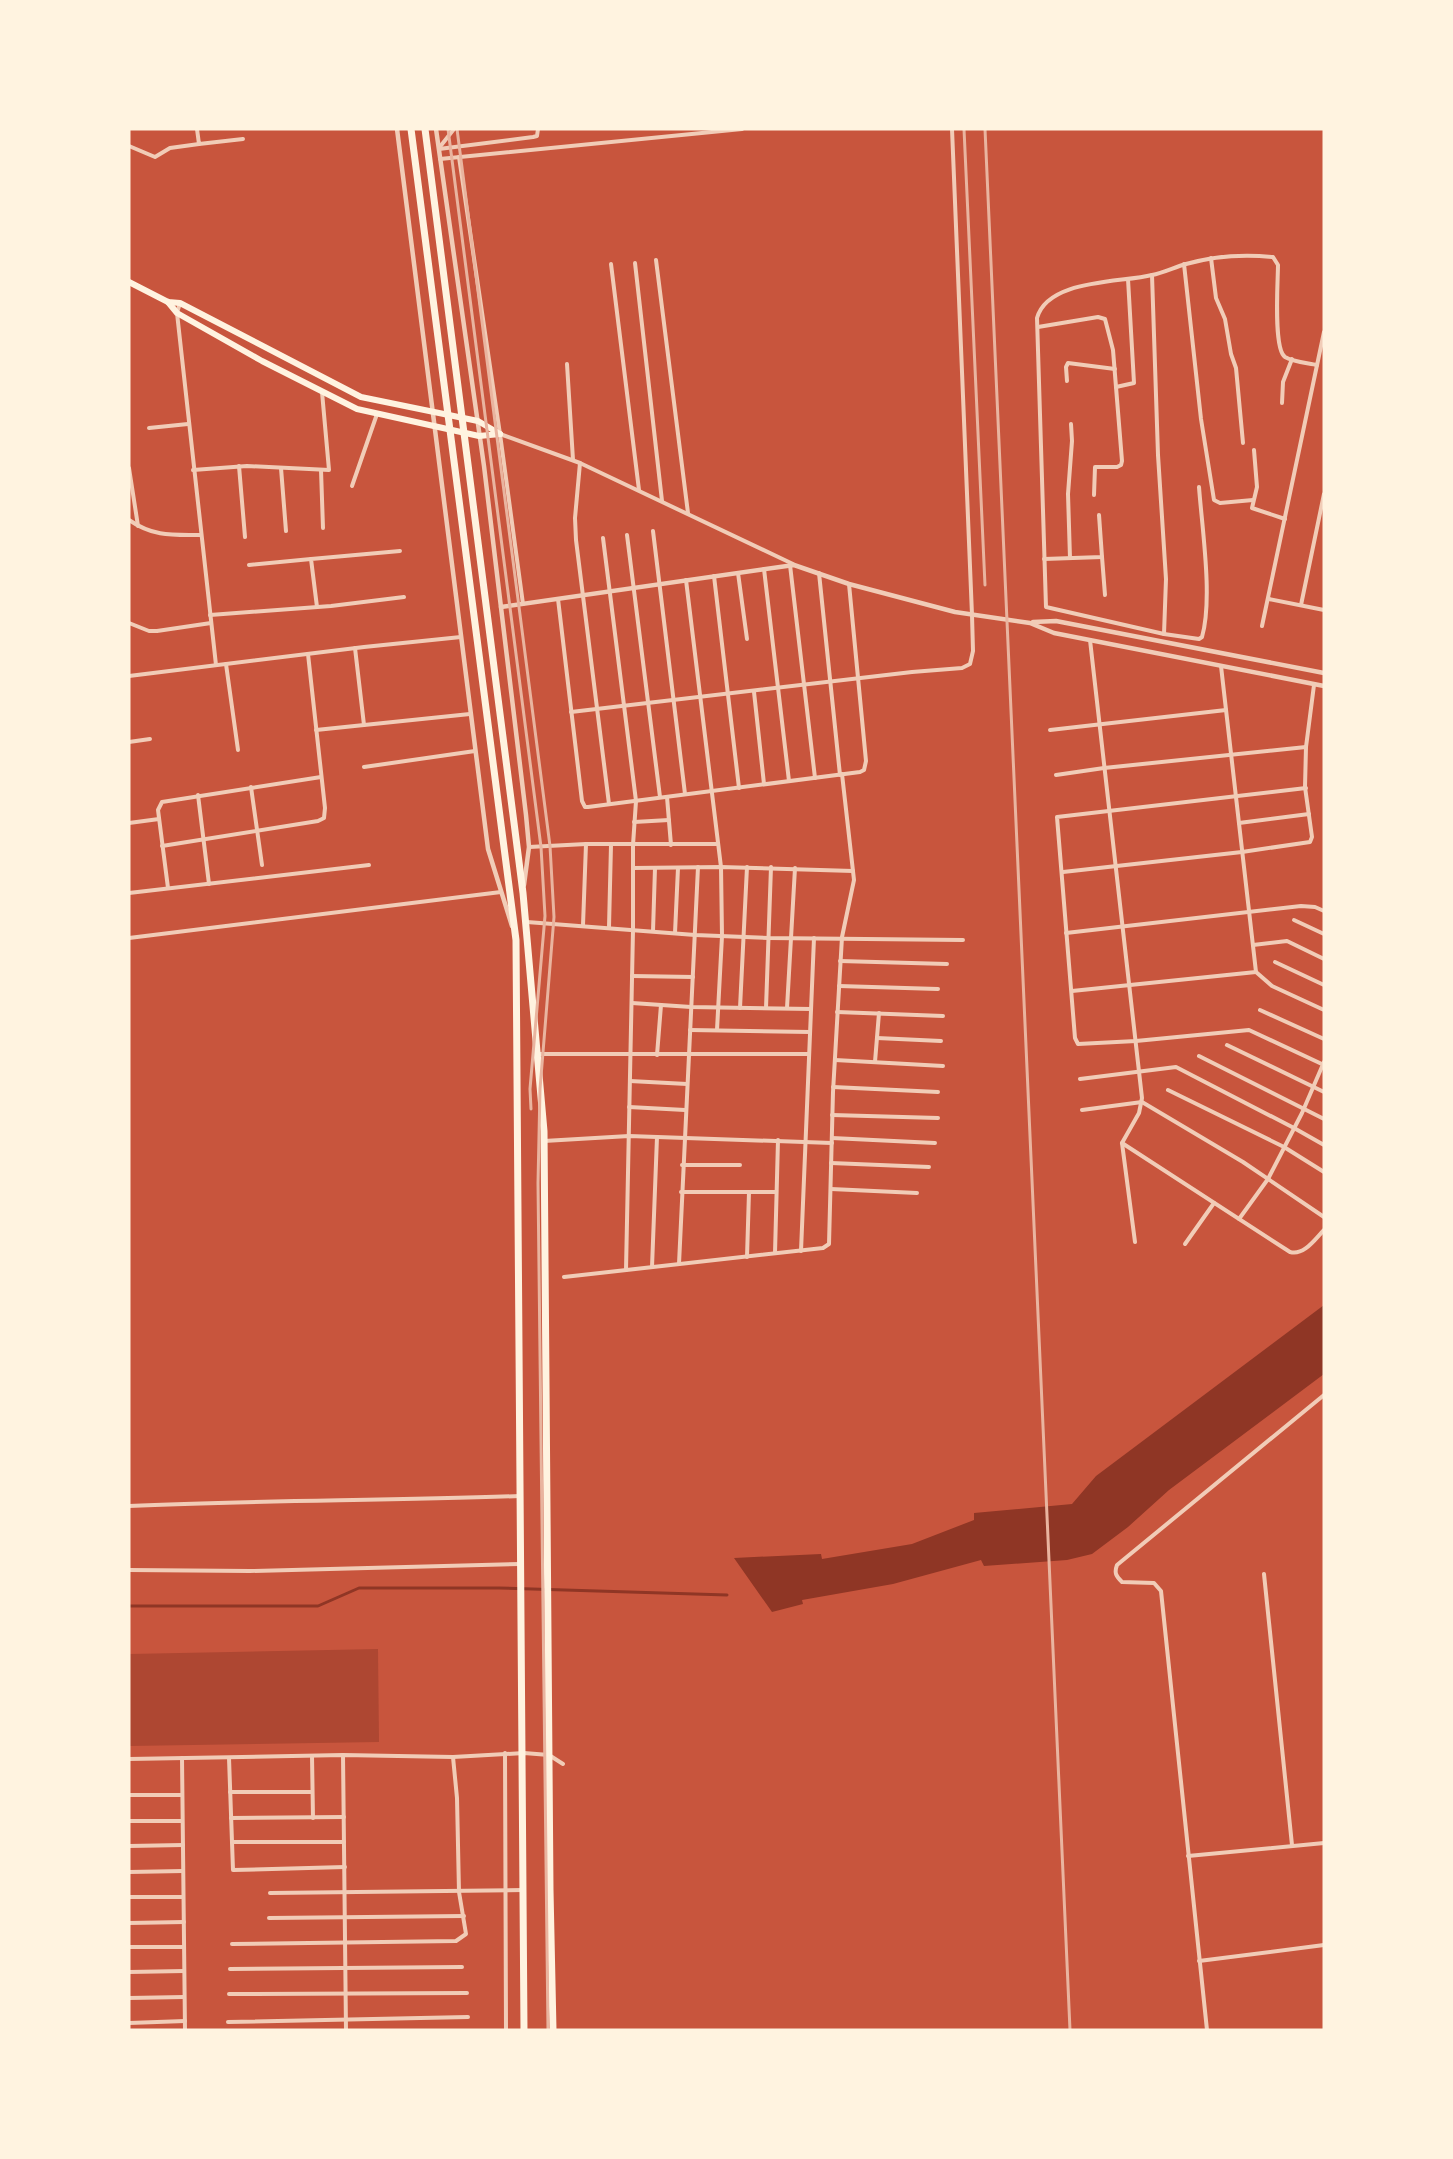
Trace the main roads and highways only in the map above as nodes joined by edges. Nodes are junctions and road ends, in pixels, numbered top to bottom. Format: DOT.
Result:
graph roads {
  1 [pos="411,129"];
  2 [pos="426,129"];
  3 [pos="129,282"];
  4 [pos="168,302"];
  5 [pos="524,2030"];
  6 [pos="553,2030"];
  1 -- 5 [label="highway"];
  2 -- 6 [label="highway"];
  3 -- 4 [label="main road"];
  4 -- 4 [label="main road"];
}
